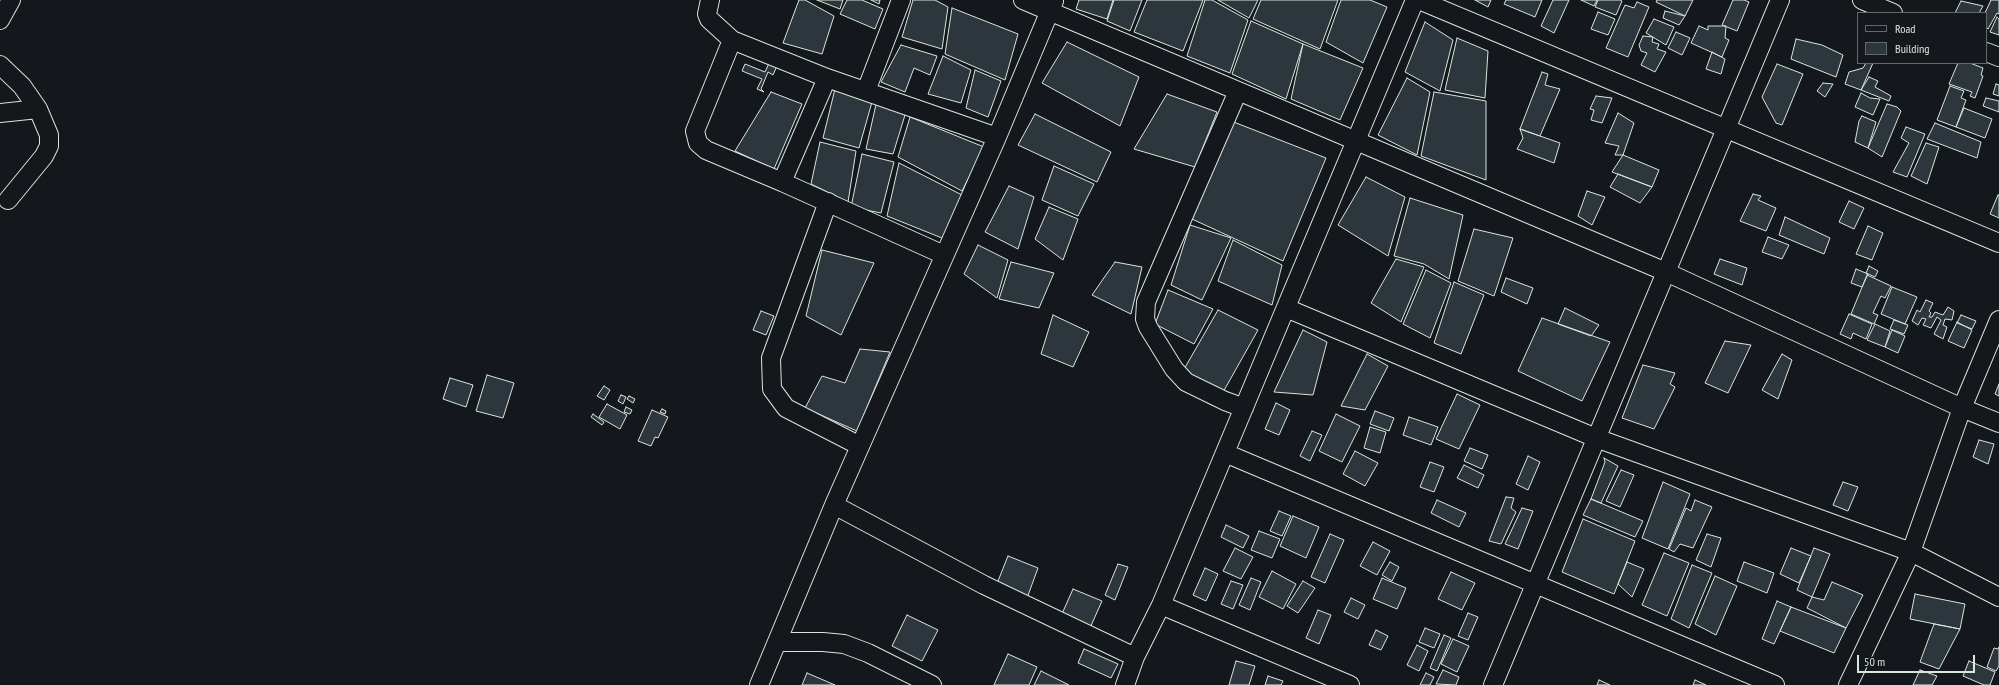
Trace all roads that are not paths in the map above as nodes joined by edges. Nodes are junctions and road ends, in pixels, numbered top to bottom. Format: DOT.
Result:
graph roads {
  1 [pos="11,0"];
  2 [pos="710,0"];
  3 [pos="901,0"];
  4 [pos="1023,0"];
  5 [pos="1415,0"];
  6 [pos="1419,0"];
  7 [pos="1780,0"];
  8 [pos="1862,0"];
  9 [pos="1052,6"];
  10 [pos="1892,12"];
  11 [pos="0,20"];
  12 [pos="732,40"];
  13 [pos="1987,52"];
  14 [pos="1999,57"];
  15 [pos="2,68"];
  16 [pos="828,78"];
  17 [pos="866,91"];
  18 [pos="1238,91"];
  19 [pos="38,109"];
  20 [pos="0,112"];
  21 [pos="1726,129"];
  22 [pos="997,137"];
  23 [pos="1356,141"];
  24 [pos="782,182"];
  25 [pos="8,200"];
  26 [pos="828,202"];
  27 [pos="1999,243"];
  28 [pos="944,255"];
  29 [pos="1666,272"];
  30 [pos="1286,308"];
  31 [pos="1999,320"];
  32 [pos="1244,408"];
  33 [pos="1962,408"];
  34 [pos="1999,424"];
  35 [pos="1596,438"];
  36 [pos="860,446"];
  37 [pos="1225,453"];
  38 [pos="834,505"];
  39 [pos="1911,552"];
  40 [pos="1536,584"];
  41 [pos="1999,597"];
  42 [pos="1162,605"];
  43 [pos="777,642"];
  44 [pos="1135,657"];
  45 [pos="759,685"];
  46 [pos="932,685"];
  47 [pos="1125,685"];
  48 [pos="1350,685"];
  49 [pos="1493,685"];
  50 [pos="1775,685"];
  51 [pos="1848,685"];
  1 -- 11 [label="street"];
  2 -- 12 [label="street"];
  3 -- 17 [label="street"];
  4 -- 9 [label="street"];
  5 -- 23 [label="street"];
  6 -- 21 [label="street"];
  7 -- 21 [label="street"];
  8 -- 10 [label="street"];
  9 -- 18 [label="street"];
  9 -- 22 [label="street"];
  12 -- 16 [label="street"];
  12 -- 24 [label="street"];
  13 -- 14 [label="street"];
  15 -- 19 [label="street"];
  16 -- 17 [label="street"];
  16 -- 24 [label="street"];
  17 -- 22 [label="street"];
  18 -- 23 [label="street"];
  18 -- 32 [label="street"];
  19 -- 20 [label="street"];
  19 -- 25 [label="street"];
  21 -- 27 [label="street"];
  21 -- 29 [label="street"];
  22 -- 28 [label="street"];
  23 -- 29 [label="street"];
  23 -- 30 [label="street"];
  24 -- 26 [label="street"];
  26 -- 28 [label="street"];
  26 -- 36 [label="street"];
  28 -- 36 [label="street"];
  29 -- 33 [label="street"];
  29 -- 35 [label="street"];
  30 -- 32 [label="street"];
  30 -- 35 [label="street"];
  31 -- 33 [label="street"];
  32 -- 37 [label="street"];
  33 -- 34 [label="street"];
  33 -- 39 [label="street"];
  35 -- 39 [label="street"];
  35 -- 40 [label="street"];
  36 -- 38 [label="street"];
  37 -- 40 [label="street"];
  37 -- 42 [label="street"];
  38 -- 43 [label="street"];
  38 -- 44 [label="street"];
  39 -- 41 [label="street"];
  39 -- 51 [label="street"];
  40 -- 49 [label="street"];
  40 -- 50 [label="street"];
  42 -- 44 [label="street"];
  42 -- 48 [label="street"];
  43 -- 45 [label="street"];
  43 -- 46 [label="street"];
  44 -- 47 [label="street"];
}
